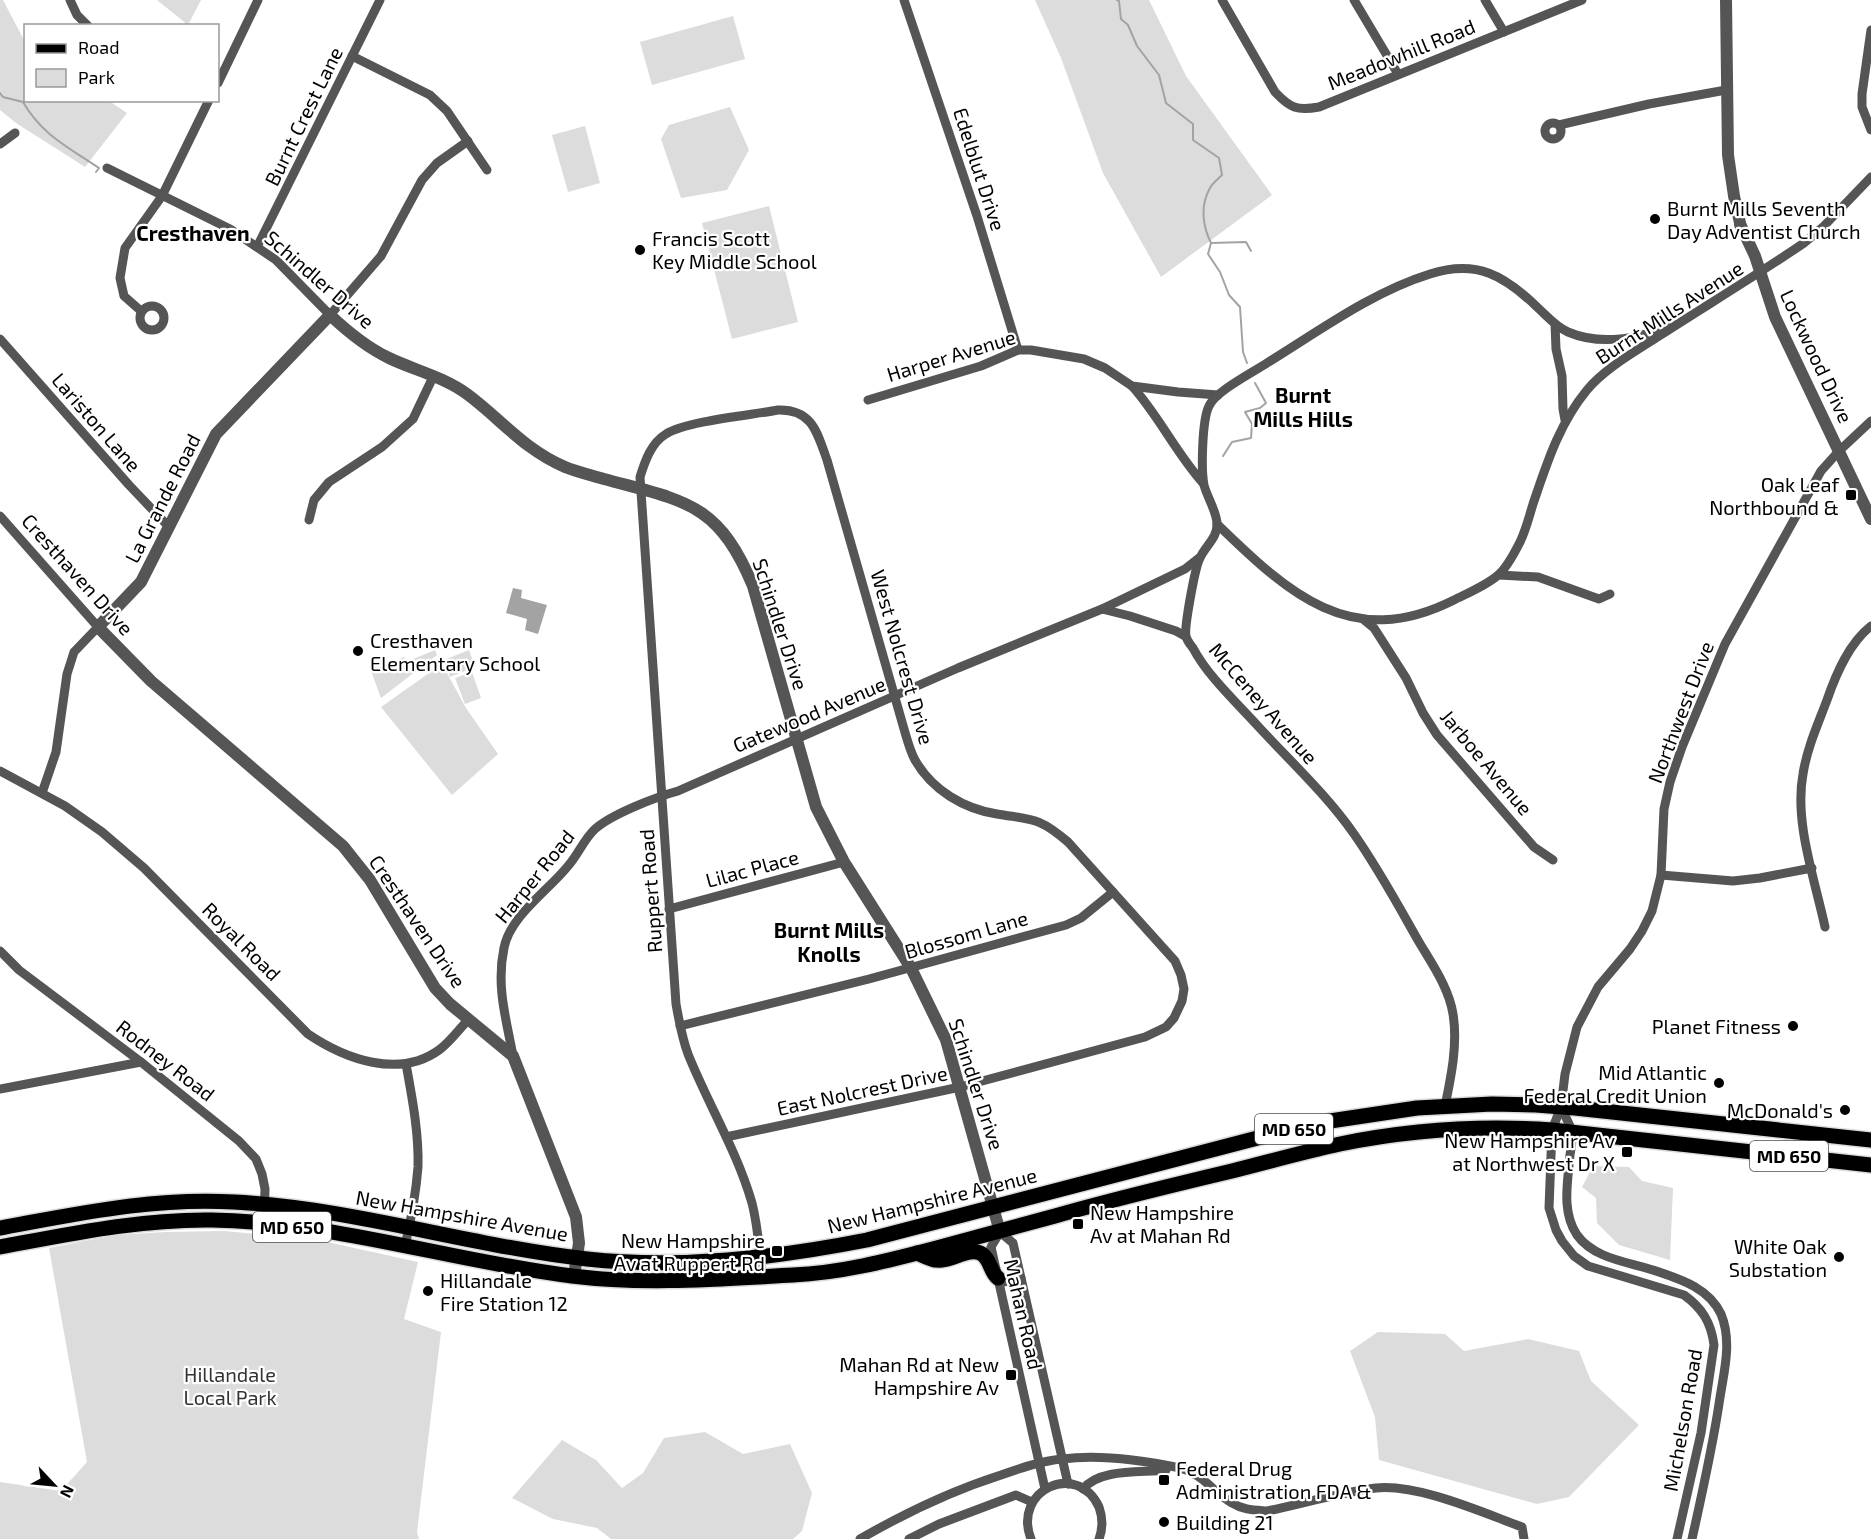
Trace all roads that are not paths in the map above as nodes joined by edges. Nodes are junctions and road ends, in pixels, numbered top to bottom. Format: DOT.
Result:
graph roads {
  1 [pos="70,0"];
  2 [pos="258,0"];
  3 [pos="380,0"];
  4 [pos="904,0"];
  5 [pos="1222,0"];
  6 [pos="1354,0"];
  7 [pos="1485,0"];
  8 [pos="1582,0"];
  9 [pos="1726,0"];
  10 [pos="86,24"];
  11 [pos="1871,30"];
  12 [pos="1504,32"];
  13 [pos="352,56"];
  14 [pos="1398,74"];
  15 [pos="219,81"];
  16 [pos="1726,90"];
  17 [pos="208,102"];
  18 [pos="1559,125"];
  19 [pos="1871,130"];
  20 [pos="15,134"];
  21 [pos="468,141"];
  22 [pos="0,144"];
  23 [pos="107,168"];
  24 [pos="487,170"];
  25 [pos="1871,177"];
  26 [pos="162,196"];
  27 [pos="257,247"];
  28 [pos="1759,273"];
  29 [pos="141,311"];
  30 [pos="330,315"];
  31 [pos="1555,324"];
  32 [pos="1672,327"];
  33 [pos="0,339"];
  34 [pos="1018,350"];
  35 [pos="433,377"];
  36 [pos="1132,386"];
  37 [pos="1218,394"];
  38 [pos="868,400"];
  39 [pos="1565,420"];
  40 [pos="1871,421"];
  41 [pos="1839,451"];
  42 [pos="1203,483"];
  43 [pos="641,489"];
  44 [pos="0,517"];
  45 [pos="1871,519"];
  46 [pos="309,520"];
  47 [pos="1217,524"];
  48 [pos="169,527"];
  49 [pos="1199,558"];
  50 [pos="1499,575"];
  51 [pos="1610,594"];
  52 [pos="1102,609"];
  53 [pos="1364,619"];
  54 [pos="1871,626"];
  55 [pos="98,627"];
  56 [pos="1185,636"];
  57 [pos="895,696"];
  58 [pos="796,738"];
  59 [pos="0,771"];
  60 [pos="42,793"];
  61 [pos="662,795"];
  62 [pos="1553,861"];
  63 [pos="844,862"];
  64 [pos="1812,868"];
  65 [pos="1661,875"];
  66 [pos="1113,892"];
  67 [pos="669,909"];
  68 [pos="1826,927"];
  69 [pos="0,951"];
  70 [pos="911,968"];
  71 [pos="1174,1018"];
  72 [pos="469,1020"];
  73 [pos="680,1026"];
  74 [pos="513,1056"];
  75 [pos="141,1062"];
  76 [pos="406,1064"];
  77 [pos="960,1087"];
  78 [pos="0,1089"];
  79 [pos="1445,1106"];
  80 [pos="1561,1107"];
  81 [pos="1552,1130"];
  82 [pos="1572,1133"];
  83 [pos="726,1137"];
  84 [pos="1871,1140"];
  85 [pos="1871,1165"];
  86 [pos="265,1204"];
  87 [pos="992,1208"];
  88 [pos="264,1223"];
  89 [pos="0,1228"];
  90 [pos="409,1228"];
  91 [pos="1000,1232"];
  92 [pos="405,1246"];
  93 [pos="0,1247"];
  94 [pos="917,1253"];
  95 [pos="577,1257"];
  96 [pos="760,1258"];
  97 [pos="574,1276"];
  98 [pos="762,1276"];
  99 [pos="1021,1278"];
  100 [pos="998,1281"];
  101 [pos="1062,1459"];
  102 [pos="1039,1463"];
  103 [pos="1180,1468"];
  104 [pos="1068,1484"];
  105 [pos="1045,1489"];
  106 [pos="1083,1489"];
  107 [pos="1032,1502"];
  108 [pos="860,1539"];
  109 [pos="909,1539"];
  110 [pos="1031,1539"];
  111 [pos="1099,1539"];
  112 [pos="1524,1539"];
  113 [pos="1677,1539"];
  114 [pos="1692,1539"];
  1 -- 10 [label="street"];
  2 -- 15 [label="street"];
  3 -- 13 [label="street, Burnt Crest Lane"];
  4 -- 34 [label="street, Edelblut Drive"];
  5 -- 14 [label="street, Meadowhill Road"];
  6 -- 14 [label="street"];
  7 -- 12 [label="street"];
  8 -- 12 [label="street, Meadowhill Road"];
  9 -- 16 [label="street, Lockwood Drive"];
  11 -- 19 [label="street"];
  12 -- 14 [label="street, Meadowhill Road"];
  13 -- 21 [label="street"];
  13 -- 27 [label="street, Burnt Crest Lane"];
  16 -- 18 [label="street"];
  16 -- 28 [label="street, Lockwood Drive"];
  17 -- 26 [label="street"];
  20 -- 22 [label="street"];
  21 -- 24 [label="street"];
  21 -- 30 [label="street, La Grande Road"];
  23 -- 26 [label="street, Schindler Drive"];
  25 -- 28 [label="street, Burnt Mills Avenue"];
  26 -- 27 [label="street, Schindler Drive"];
  26 -- 29 [label="street"];
  27 -- 30 [label="street, Schindler Drive"];
  28 -- 32 [label="street, Burnt Mills Avenue"];
  28 -- 41 [label="street, Lockwood Drive"];
  30 -- 35 [label="street, Schindler Drive"];
  30 -- 48 [label="street, La Grande Road"];
  31 -- 32 [label="street"];
  31 -- 37 [label="street"];
  31 -- 39 [label="street"];
  32 -- 39 [label="street, Burnt Mills Avenue"];
  33 -- 48 [label="street, Lariston Lane"];
  34 -- 36 [label="street, Harper Avenue"];
  34 -- 38 [label="street, Harper Avenue"];
  35 -- 43 [label="street, Schindler Drive"];
  35 -- 46 [label="street"];
  36 -- 37 [label="street, Harper Avenue"];
  36 -- 42 [label="street"];
  37 -- 42 [label="street"];
  39 -- 50 [label="street, Burnt Mills Avenue"];
  40 -- 41 [label="street, Northwest Drive"];
  41 -- 45 [label="street, Lockwood Drive"];
  41 -- 65 [label="street, Northwest Drive"];
  42 -- 47 [label="street"];
  43 -- 57 [label="street, West Nolcrest Drive"];
  43 -- 58 [label="street, Schindler Drive"];
  43 -- 61 [label="street, Ruppert Road"];
  44 -- 55 [label="street, Cresthaven Drive"];
  47 -- 49 [label="street, McCeney Avenue"];
  47 -- 53 [label="street, Burnt Mills Avenue"];
  48 -- 55 [label="street, La Grande Road"];
  49 -- 52 [label="street, Gatewood Avenue"];
  49 -- 56 [label="street, McCeney Avenue"];
  50 -- 51 [label="street"];
  50 -- 53 [label="street, Burnt Mills Avenue"];
  52 -- 56 [label="street"];
  52 -- 57 [label="street, Gatewood Avenue"];
  53 -- 62 [label="street, Jarboe Avenue"];
  54 -- 64 [label="street"];
  55 -- 60 [label="street, La Grande Road"];
  55 -- 72 [label="street, Cresthaven Drive"];
  56 -- 79 [label="street, McCeney Avenue"];
  57 -- 58 [label="street, Gatewood Avenue"];
  57 -- 66 [label="street, West Nolcrest Drive"];
  58 -- 61 [label="street, Gatewood Avenue"];
  58 -- 63 [label="street, Schindler Drive"];
  59 -- 60 [label="street, Royal Road"];
  60 -- 76 [label="street, Royal Road"];
  61 -- 67 [label="street, Ruppert Road"];
  61 -- 74 [label="street, Harper Road"];
  63 -- 67 [label="street, Lilac Place"];
  63 -- 70 [label="street, Schindler Drive"];
  64 -- 65 [label="street"];
  64 -- 68 [label="street"];
  65 -- 80 [label="street, Northwest Drive"];
  66 -- 70 [label="street, Blossom Lane"];
  66 -- 71 [label="street, West Nolcrest Drive"];
  67 -- 73 [label="street, Ruppert Road"];
  69 -- 75 [label="street, Rodney Road"];
  70 -- 73 [label="street, Blossom Lane"];
  70 -- 77 [label="street, Schindler Drive"];
  71 -- 77 [label="street, East Nolcrest Drive"];
  72 -- 74 [label="street, Cresthaven Drive"];
  72 -- 76 [label="street, Royal Road"];
  73 -- 83 [label="street, Ruppert Road"];
  74 -- 95 [label="street, Cresthaven Drive"];
  75 -- 78 [label="street"];
  75 -- 86 [label="street, Rodney Road"];
  76 -- 90 [label="street"];
  77 -- 83 [label="street, East Nolcrest Drive"];
  77 -- 87 [label="street, Schindler Drive"];
  79 -- 80 [label="main road, New Hampshire Avenue / MD 650"];
  79 -- 87 [label="main road, New Hampshire Avenue / MD 650"];
  80 -- 81 [label="street, Michelson Road"];
  80 -- 82 [label="street, Michelson Road"];
  80 -- 84 [label="main road, New Hampshire Avenue / MD 650"];
  81 -- 82 [label="main road, New Hampshire Avenue / MD 650"];
  81 -- 91 [label="main road, New Hampshire Avenue / MD 650"];
  81 -- 113 [label="street, Michelson Road"];
  82 -- 85 [label="main road, New Hampshire Avenue / MD 650"];
  82 -- 114 [label="street, Michelson Road"];
  83 -- 96 [label="street, Ruppert Road"];
  86 -- 88 [label="street, Rodney Road"];
  86 -- 89 [label="main road, New Hampshire Avenue / MD 650"];
  86 -- 90 [label="main road, New Hampshire Avenue / MD 650"];
  87 -- 91 [label="street, Schindler Drive"];
  87 -- 96 [label="main road, New Hampshire Avenue / MD 650"];
  88 -- 92 [label="main road, New Hampshire Avenue / MD 650"];
  88 -- 93 [label="main road, New Hampshire Avenue / MD 650"];
  90 -- 92 [label="street"];
  90 -- 95 [label="main road, New Hampshire Avenue / MD 650"];
  91 -- 94 [label="main road, New Hampshire Avenue / MD 650"];
  91 -- 99 [label="street, Mahan Road"];
  91 -- 100 [label="street, Mahan Road"];
  92 -- 97 [label="main road, New Hampshire Avenue / MD 650"];
  94 -- 98 [label="main road, New Hampshire Avenue / MD 650"];
  94 -- 100 [label="main road"];
  95 -- 96 [label="main road, New Hampshire Avenue / MD 650"];
  95 -- 97 [label="street, Cresthaven Drive"];
  96 -- 98 [label="street, Ruppert Road"];
  97 -- 98 [label="main road, New Hampshire Avenue / MD 650"];
  99 -- 100 [label="street"];
  99 -- 101 [label="street, Mahan Road"];
  100 -- 102 [label="street, Mahan Road"];
  101 -- 102 [label="street"];
  101 -- 103 [label="street"];
  101 -- 104 [label="street, Mahan Road"];
  102 -- 105 [label="street, Mahan Road"];
  102 -- 108 [label="street"];
  103 -- 106 [label="street"];
  103 -- 112 [label="street"];
  104 -- 105 [label="street"];
  104 -- 106 [label="street"];
  105 -- 107 [label="street"];
  106 -- 111 [label="street"];
  107 -- 109 [label="street"];
  107 -- 110 [label="street"];
}
